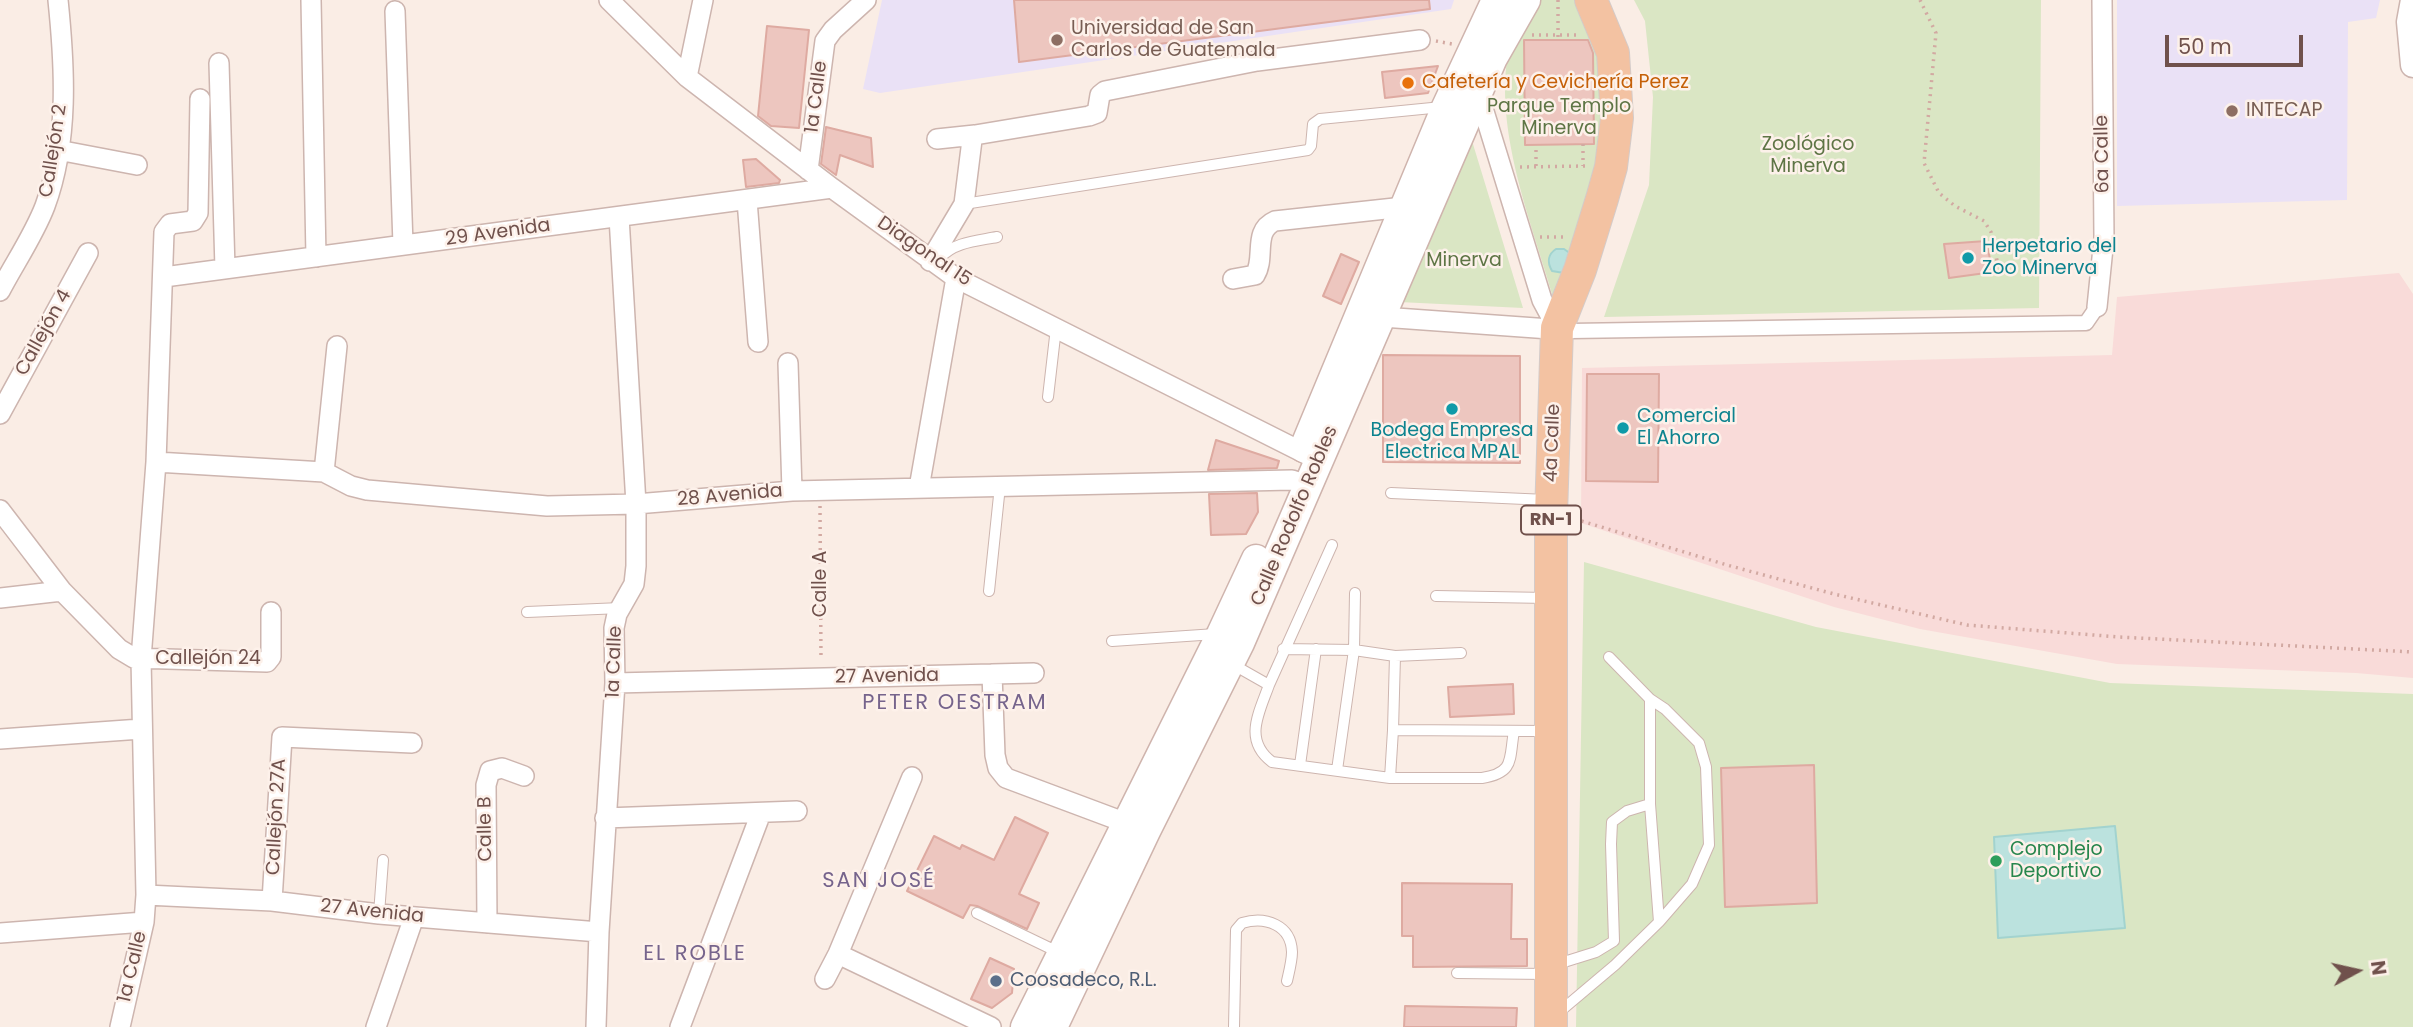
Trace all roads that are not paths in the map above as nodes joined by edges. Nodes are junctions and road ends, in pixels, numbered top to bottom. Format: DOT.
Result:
graph roads {
  1 [pos="58,0"];
  2 [pos="311,0"];
  3 [pos="609,0"];
  4 [pos="703,0"];
  5 [pos="866,0"];
  6 [pos="1496,0"];
  7 [pos="1527,0"];
  8 [pos="1591,0"];
  9 [pos="1609,0"];
  10 [pos="2102,0"];
  11 [pos="394,11"];
  12 [pos="2412,15"];
  13 [pos="1420,40"];
  14 [pos="219,63"];
  15 [pos="2413,65"];
  16 [pos="687,76"];
  17 [pos="1478,92"];
  18 [pos="200,99"];
  19 [pos="1446,107"];
  20 [pos="975,135"];
  21 [pos="937,139"];
  22 [pos="58,150"];
  23 [pos="137,165"];
  24 [pos="808,170"];
  25 [pos="832,188"];
  26 [pos="747,200"];
  27 [pos="964,204"];
  28 [pos="1404,207"];
  29 [pos="619,217"];
  30 [pos="997,237"];
  31 [pos="403,245"];
  32 [pos="88,253"];
  33 [pos="316,257"];
  34 [pos="932,262"];
  35 [pos="225,269"];
  36 [pos="164,277"];
  37 [pos="956,278"];
  38 [pos="1233,279"];
  39 [pos="0,292"];
  40 [pos="2097,307"];
  41 [pos="1371,314"];
  42 [pos="1056,328"];
  43 [pos="1564,330"];
  44 [pos="758,342"];
  45 [pos="337,346"];
  46 [pos="788,363"];
  47 [pos="1048,397"];
  48 [pos="0,414"];
  49 [pos="156,462"];
  50 [pos="1305,469"];
  51 [pos="324,472"];
  52 [pos="1000,486"];
  53 [pos="919,488"];
  54 [pos="792,491"];
  55 [pos="1391,493"];
  56 [pos="636,504"];
  57 [pos="1557,508"];
  58 [pos="0,510"];
  59 [pos="1332,545"];
  60 [pos="62,591"];
  61 [pos="989,591"];
  62 [pos="1355,593"];
  63 [pos="1436,596"];
  64 [pos="0,598"];
  65 [pos="1551,598"];
  66 [pos="621,608"];
  67 [pos="271,612"];
  68 [pos="527,612"];
  69 [pos="1112,641"];
  70 [pos="1230,647"];
  71 [pos="1283,649"];
  72 [pos="1316,649"];
  73 [pos="1354,650"];
  74 [pos="1461,653"];
  75 [pos="1395,656"];
  76 [pos="1609,657"];
  77 [pos="141,659"];
  78 [pos="1034,673"];
  79 [pos="992,674"];
  80 [pos="615,683"];
  81 [pos="1269,685"];
  82 [pos="1650,699"];
  83 [pos="141,729"];
  84 [pos="1393,730"];
  85 [pos="1514,731"];
  86 [pos="1551,731"];
  87 [pos="0,739"];
  88 [pos="412,743"];
  89 [pos="1300,765"];
  90 [pos="1337,769"];
  91 [pos="524,776"];
  92 [pos="912,777"];
  93 [pos="1390,778"];
  94 [pos="1650,804"];
  95 [pos="797,811"];
  96 [pos="761,813"];
  97 [pos="605,818"];
  98 [pos="1137,827"];
  99 [pos="383,860"];
  100 [pos="146,895"];
  101 [pos="272,901"];
  102 [pos="977,913"];
  103 [pos="379,914"];
  104 [pos="414,917"];
  105 [pos="144,922"];
  106 [pos="1659,922"];
  107 [pos="487,923"];
  108 [pos="599,932"];
  109 [pos="0,933"];
  110 [pos="1614,941"];
  111 [pos="1062,953"];
  112 [pos="838,954"];
  113 [pos="1623,958"];
  114 [pos="1558,968"];
  115 [pos="1457,973"];
  116 [pos="825,979"];
  117 [pos="1287,981"];
  118 [pos="1559,1021"];
  119 [pos="120,1027"];
  120 [pos="376,1027"];
  121 [pos="596,1027"];
  122 [pos="680,1027"];
  123 [pos="991,1027"];
  124 [pos="1025,1027"];
  125 [pos="1053,1027"];
  126 [pos="1234,1027"];
  1 -- 22 [label="street, Callejón 2"];
  2 -- 33 [label="street"];
  3 -- 16 [label="street, Diagonal 15"];
  4 -- 16 [label="street"];
  5 -- 24 [label="street, 1a Calle"];
  6 -- 19 [label="main road, Calle Rodolfo Robles"];
  7 -- 17 [label="main road, Calle Rodolfo Robles"];
  8 -- 43 [label="main road, 4a Calle / RN-1"];
  9 -- 43 [label="main road, 4a Calle / RN-1"];
  10 -- 40 [label="street, 6a Calle"];
  11 -- 31 [label="street"];
  12 -- 15 [label="street"];
  13 -- 20 [label="street"];
  14 -- 35 [label="street"];
  16 -- 24 [label="street, Diagonal 15"];
  17 -- 41 [label="main road, Calle Rodolfo Robles"];
  17 -- 43 [label="street"];
  18 -- 36 [label="street, 1a Calle"];
  19 -- 27 [label="lane"];
  19 -- 28 [label="main road, Calle Rodolfo Robles"];
  20 -- 21 [label="street"];
  20 -- 27 [label="street"];
  22 -- 23 [label="street"];
  22 -- 39 [label="street, Callejón 2"];
  24 -- 25 [label="street, Diagonal 15"];
  25 -- 26 [label="street, 29 Avenida"];
  25 -- 34 [label="street, Diagonal 15"];
  26 -- 29 [label="street, 29 Avenida"];
  26 -- 44 [label="street"];
  27 -- 34 [label="street"];
  28 -- 38 [label="street"];
  28 -- 41 [label="main road, Calle Rodolfo Robles"];
  29 -- 31 [label="street, 29 Avenida"];
  29 -- 56 [label="street, 1a Calle"];
  30 -- 34 [label="lane"];
  31 -- 33 [label="street, 29 Avenida"];
  32 -- 48 [label="street, Callejón 4"];
  33 -- 35 [label="street, 29 Avenida"];
  34 -- 37 [label="street, Diagonal 15"];
  35 -- 36 [label="street, 29 Avenida"];
  36 -- 49 [label="street, 1a Calle"];
  37 -- 42 [label="street, Diagonal 15"];
  37 -- 53 [label="street"];
  40 -- 43 [label="street"];
  41 -- 43 [label="street"];
  41 -- 50 [label="main road, Calle Rodolfo Robles"];
  42 -- 47 [label="lane"];
  42 -- 50 [label="street, Diagonal 15"];
  43 -- 57 [label="main road, 4a Calle / RN-1"];
  45 -- 51 [label="street"];
  46 -- 54 [label="street"];
  49 -- 51 [label="street, 28 Avenida"];
  49 -- 77 [label="street, 1a Calle"];
  50 -- 52 [label="street, 28 Avenida"];
  50 -- 70 [label="main road, Calle Rodolfo Robles"];
  51 -- 56 [label="street, 28 Avenida"];
  52 -- 53 [label="street, 28 Avenida"];
  52 -- 61 [label="lane"];
  53 -- 54 [label="street, 28 Avenida"];
  54 -- 56 [label="street, 28 Avenida"];
  55 -- 57 [label="lane"];
  56 -- 66 [label="street, 1a Calle"];
  57 -- 65 [label="main road, 4a Calle / RN-1"];
  57 -- 114 [label="main road, 4a Calle / RN-1"];
  58 -- 60 [label="street"];
  59 -- 71 [label="lane"];
  60 -- 64 [label="street"];
  60 -- 77 [label="street"];
  62 -- 73 [label="lane"];
  63 -- 65 [label="lane"];
  65 -- 86 [label="main road, 4a Calle / RN-1"];
  66 -- 68 [label="lane"];
  66 -- 80 [label="street, 1a Calle"];
  67 -- 77 [label="street, Callejón 24"];
  69 -- 70 [label="lane"];
  70 -- 81 [label="lane"];
  70 -- 98 [label="main road, Calle Rodolfo Robles"];
  71 -- 72 [label="lane"];
  71 -- 81 [label="lane"];
  72 -- 73 [label="lane"];
  72 -- 89 [label="lane"];
  73 -- 75 [label="lane"];
  73 -- 90 [label="lane"];
  74 -- 75 [label="lane"];
  75 -- 84 [label="lane"];
  76 -- 82 [label="lane"];
  77 -- 83 [label="street, 1a Calle"];
  78 -- 79 [label="street, 27 Avenida"];
  79 -- 80 [label="street, 27 Avenida"];
  79 -- 98 [label="street"];
  80 -- 97 [label="street, 1a Calle"];
  81 -- 89 [label="lane"];
  82 -- 94 [label="lane"];
  82 -- 106 [label="lane"];
  83 -- 87 [label="street"];
  83 -- 100 [label="street, 1a Calle"];
  84 -- 85 [label="lane"];
  84 -- 93 [label="lane"];
  85 -- 86 [label="lane"];
  85 -- 93 [label="lane"];
  86 -- 114 [label="main road, 4a Calle / RN-1"];
  88 -- 101 [label="street, Callejón 27A"];
  89 -- 90 [label="lane"];
  90 -- 93 [label="lane"];
  91 -- 107 [label="street, Calle B"];
  92 -- 112 [label="street"];
  94 -- 106 [label="lane"];
  94 -- 110 [label="lane"];
  95 -- 96 [label="street"];
  96 -- 97 [label="street"];
  96 -- 122 [label="street"];
  97 -- 108 [label="street, 1a Calle"];
  98 -- 111 [label="main road, Calle Rodolfo Robles"];
  98 -- 125 [label="main road, Calle Rodolfo Robles"];
  99 -- 103 [label="lane"];
  100 -- 101 [label="street, 27 Avenida"];
  100 -- 105 [label="street, 1a Calle"];
  101 -- 103 [label="street, 27 Avenida"];
  102 -- 111 [label="lane"];
  103 -- 104 [label="street, 27 Avenida"];
  104 -- 107 [label="street, 27 Avenida"];
  104 -- 120 [label="street"];
  105 -- 109 [label="street"];
  105 -- 119 [label="street, 1a Calle"];
  106 -- 113 [label="lane"];
  107 -- 108 [label="street, 27 Avenida"];
  108 -- 121 [label="street, 1a Calle"];
  110 -- 113 [label="lane"];
  110 -- 114 [label="lane"];
  111 -- 124 [label="main road, Calle Rodolfo Robles"];
  112 -- 116 [label="street"];
  112 -- 123 [label="street"];
  113 -- 118 [label="lane"];
  114 -- 115 [label="lane"];
  114 -- 118 [label="main road, 4a Calle / RN-1"];
  117 -- 126 [label="lane"];
}
